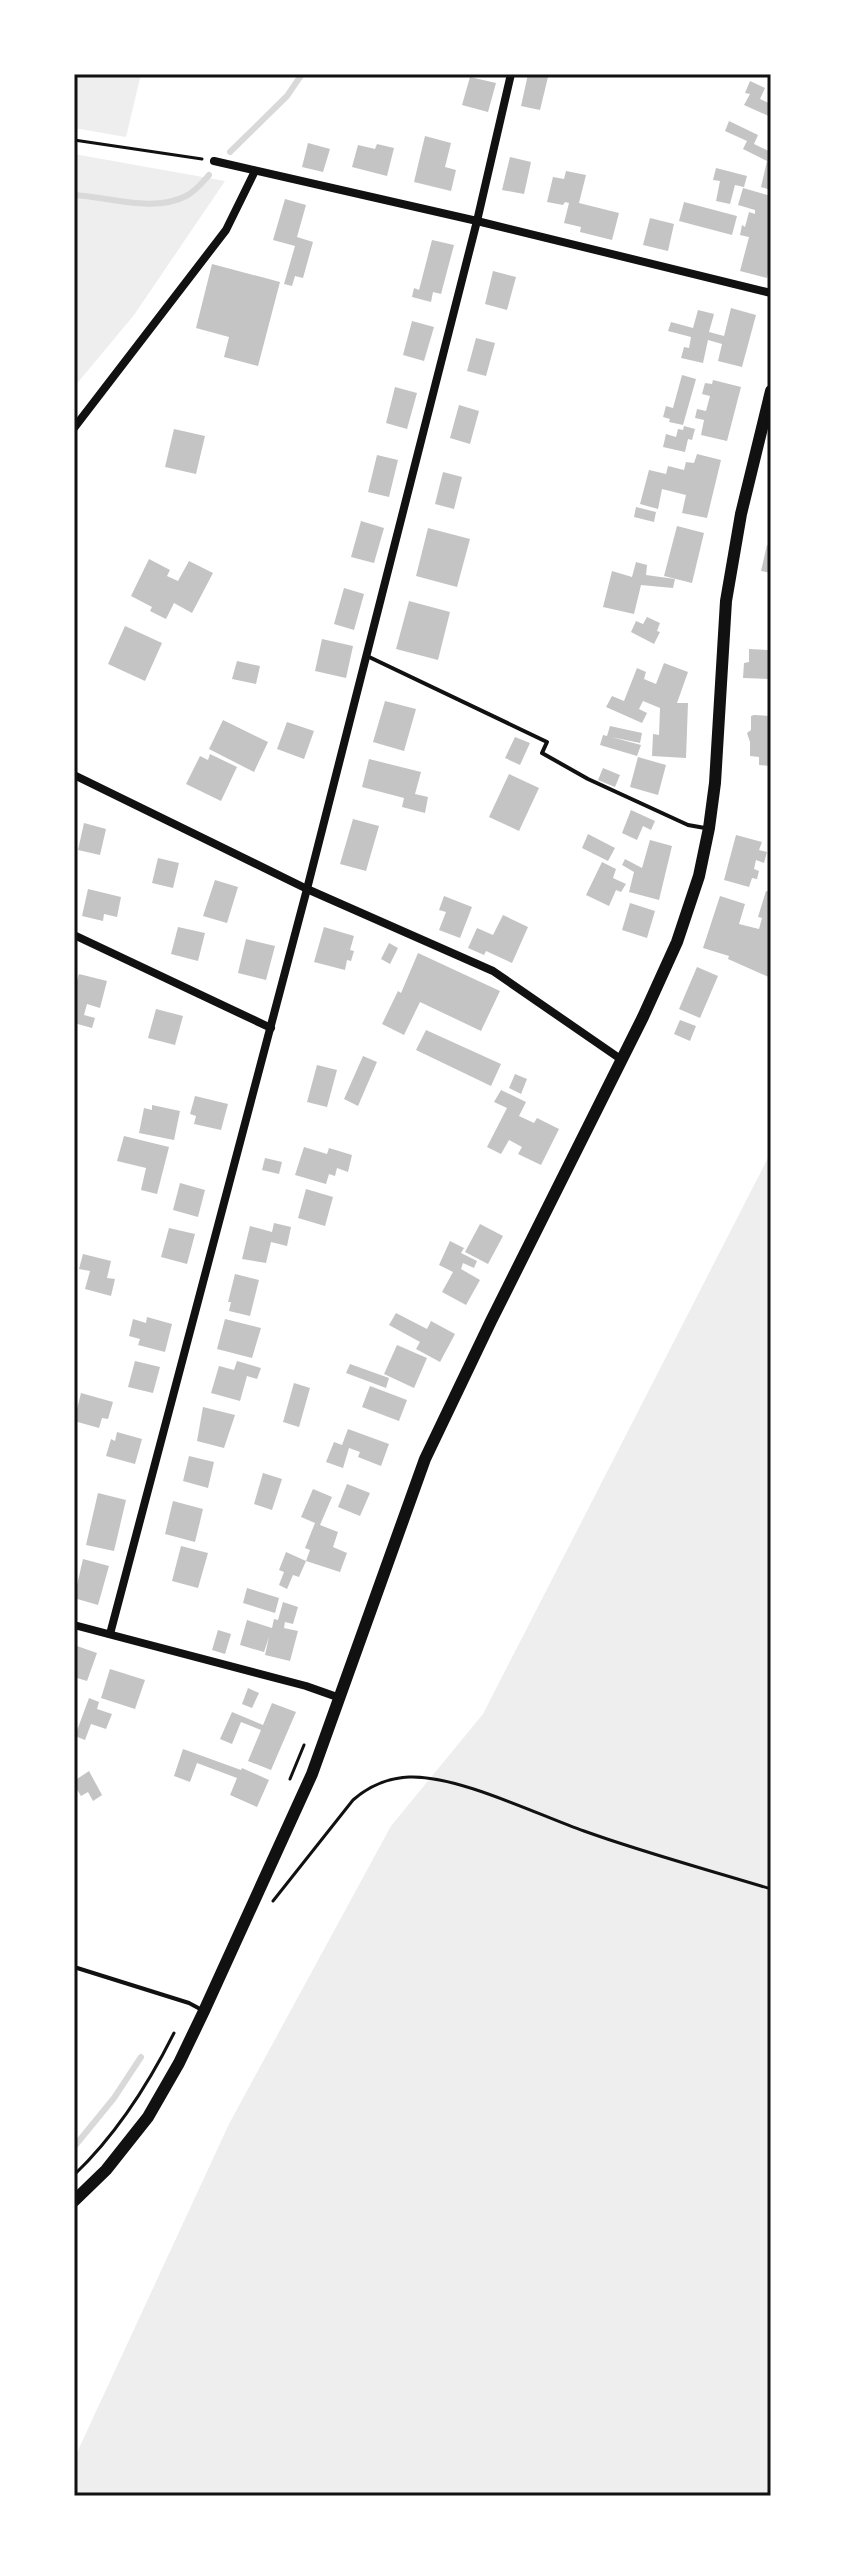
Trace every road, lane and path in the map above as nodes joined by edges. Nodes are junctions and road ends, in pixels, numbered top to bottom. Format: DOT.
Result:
graph roads {
  1 [pos="511,74"];
  2 [pos="74,140"];
  3 [pos="214,161"];
  4 [pos="255,171"];
  5 [pos="477,221"];
  6 [pos="771,293"];
  7 [pos="771,391"];
  8 [pos="74,428"];
  9 [pos="365,655"];
  10 [pos="74,775"];
  11 [pos="709,828"];
  12 [pos="307,889"];
  13 [pos="74,935"];
  14 [pos="271,1028"];
  15 [pos="622,1060"];
  16 [pos="74,1625"];
  17 [pos="110,1634"];
  18 [pos="340,1698"];
  19 [pos="308,1734"];
  20 [pos="288,1786"];
  21 [pos="771,1889"];
  22 [pos="251,1910"];
  23 [pos="74,1967"];
  24 [pos="204,2011"];
  25 [pos="176,2029"];
  26 [pos="74,2175"];
  27 [pos="74,2201"];
  1 -- 5 [label="street"];
  2 -- 3 [label="path"];
  3 -- 4 [label="street"];
  4 -- 5 [label="street"];
  4 -- 8 [label="street"];
  5 -- 6 [label="street"];
  5 -- 9 [label="street"];
  7 -- 11 [label="main road"];
  9 -- 11 [label="lane"];
  9 -- 12 [label="street"];
  10 -- 12 [label="street"];
  11 -- 15 [label="main road"];
  12 -- 14 [label="street"];
  12 -- 15 [label="street"];
  13 -- 14 [label="street"];
  14 -- 17 [label="street"];
  15 -- 18 [label="main road"];
  16 -- 17 [label="street"];
  17 -- 18 [label="street"];
  18 -- 22 [label="main road"];
  19 -- 20 [label="path"];
  21 -- 22 [label="path"];
  22 -- 24 [label="main road"];
  23 -- 24 [label="lane"];
  24 -- 27 [label="main road"];
  25 -- 26 [label="path"];
}
